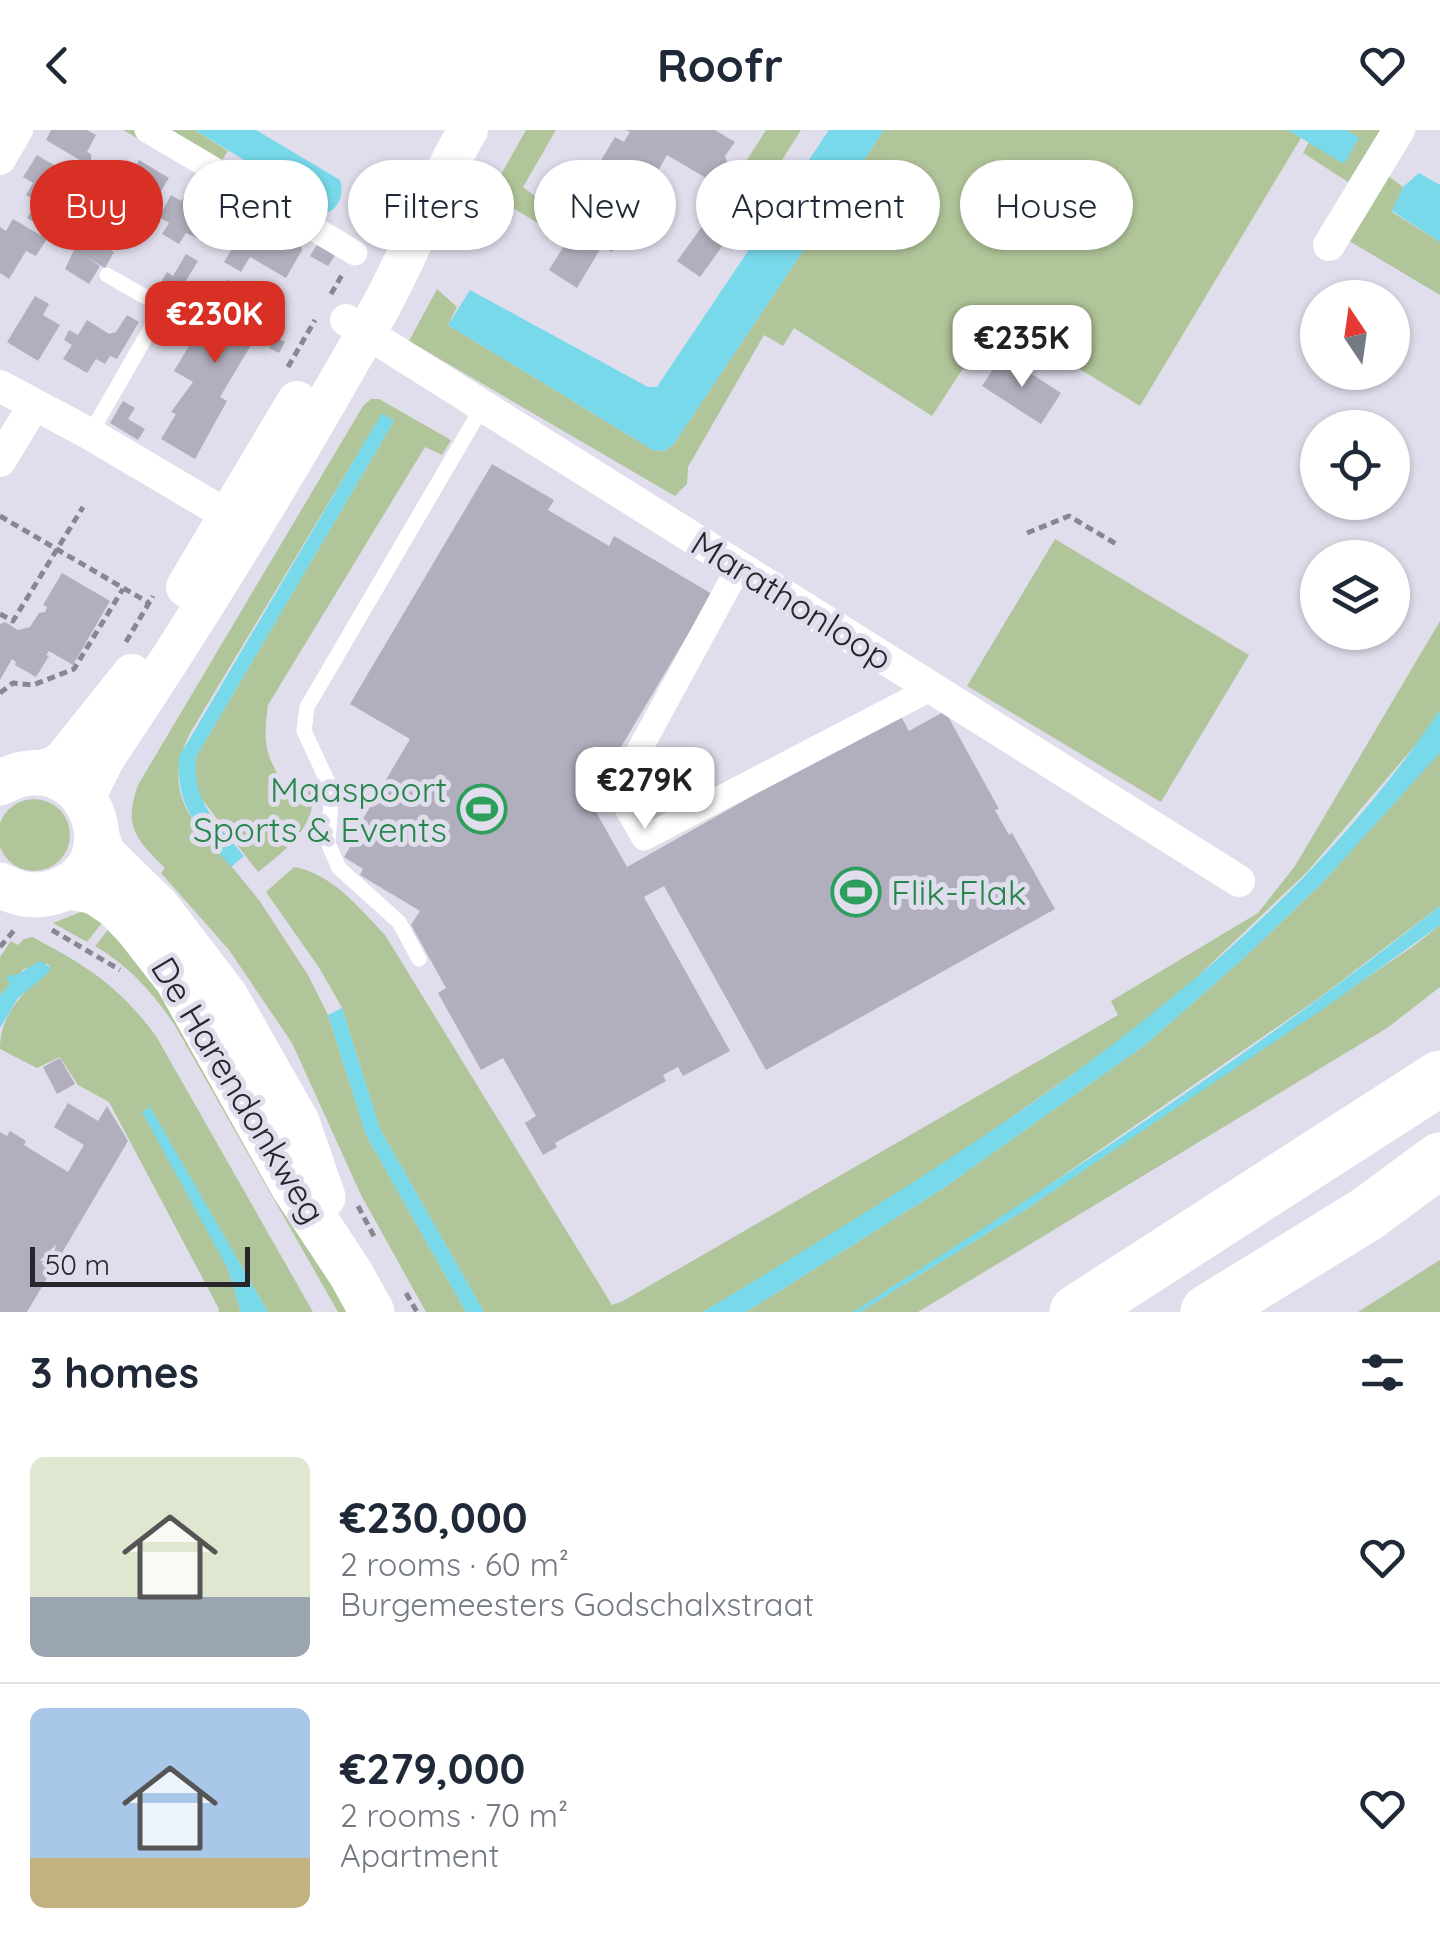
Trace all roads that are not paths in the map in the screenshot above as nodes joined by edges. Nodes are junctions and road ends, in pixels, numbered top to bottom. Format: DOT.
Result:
graph roads {
  1 [pos="18,130"];
  2 [pos="147,130"];
  3 [pos="468,130"];
  4 [pos="1399,130"];
  5 [pos="0,159"];
  6 [pos="1328,245"];
  7 [pos="355,254"];
  8 [pos="107,274"];
  9 [pos="356,326"];
  10 [pos="0,386"];
  11 [pos="34,404"];
  12 [pos="483,406"];
  13 [pos="90,434"];
  14 [pos="0,461"];
  15 [pos="240,523"];
  16 [pos="739,567"];
  17 [pos="932,688"];
  18 [pos="10,780"];
  19 [pos="93,820"];
  20 [pos="1239,881"];
  21 [pos="25,896"];
  22 [pos="419,959"];
  23 [pos="1435,1080"];
  24 [pos="1440,1160"];
  25 [pos="1440,1184"];
  26 [pos="1367,1214"];
  27 [pos="362,1293"];
  28 [pos="1077,1312"];
  29 [pos="1208,1312"];
  1 -- 5 [label="street"];
  2 -- 7 [label="street"];
  3 -- 9 [label="street"];
  4 -- 6 [label="street"];
  8 -- 13 [label="lane"];
  9 -- 12 [label="street, Marathonloop"];
  9 -- 15 [label="street"];
  10 -- 11 [label="street"];
  11 -- 13 [label="street"];
  11 -- 14 [label="street"];
  12 -- 16 [label="street, Marathonloop"];
  12 -- 22 [label="lane"];
  13 -- 15 [label="street"];
  15 -- 18 [label="street"];
  15 -- 19 [label="street"];
  16 -- 17 [label="street, Marathonloop"];
  16 -- 17 [label="street"];
  17 -- 20 [label="street, Marathonloop"];
  18 -- 19 [label="main road, De Harendonkweg"];
  19 -- 21 [label="main road"];
  19 -- 27 [label="main road, De Harendonkweg"];
  21 -- 27 [label="main road, De Harendonkweg"];
  23 -- 28 [label="highway"];
  24 -- 26 [label="highway"];
  25 -- 26 [label="highway"];
  26 -- 29 [label="highway"];
}
